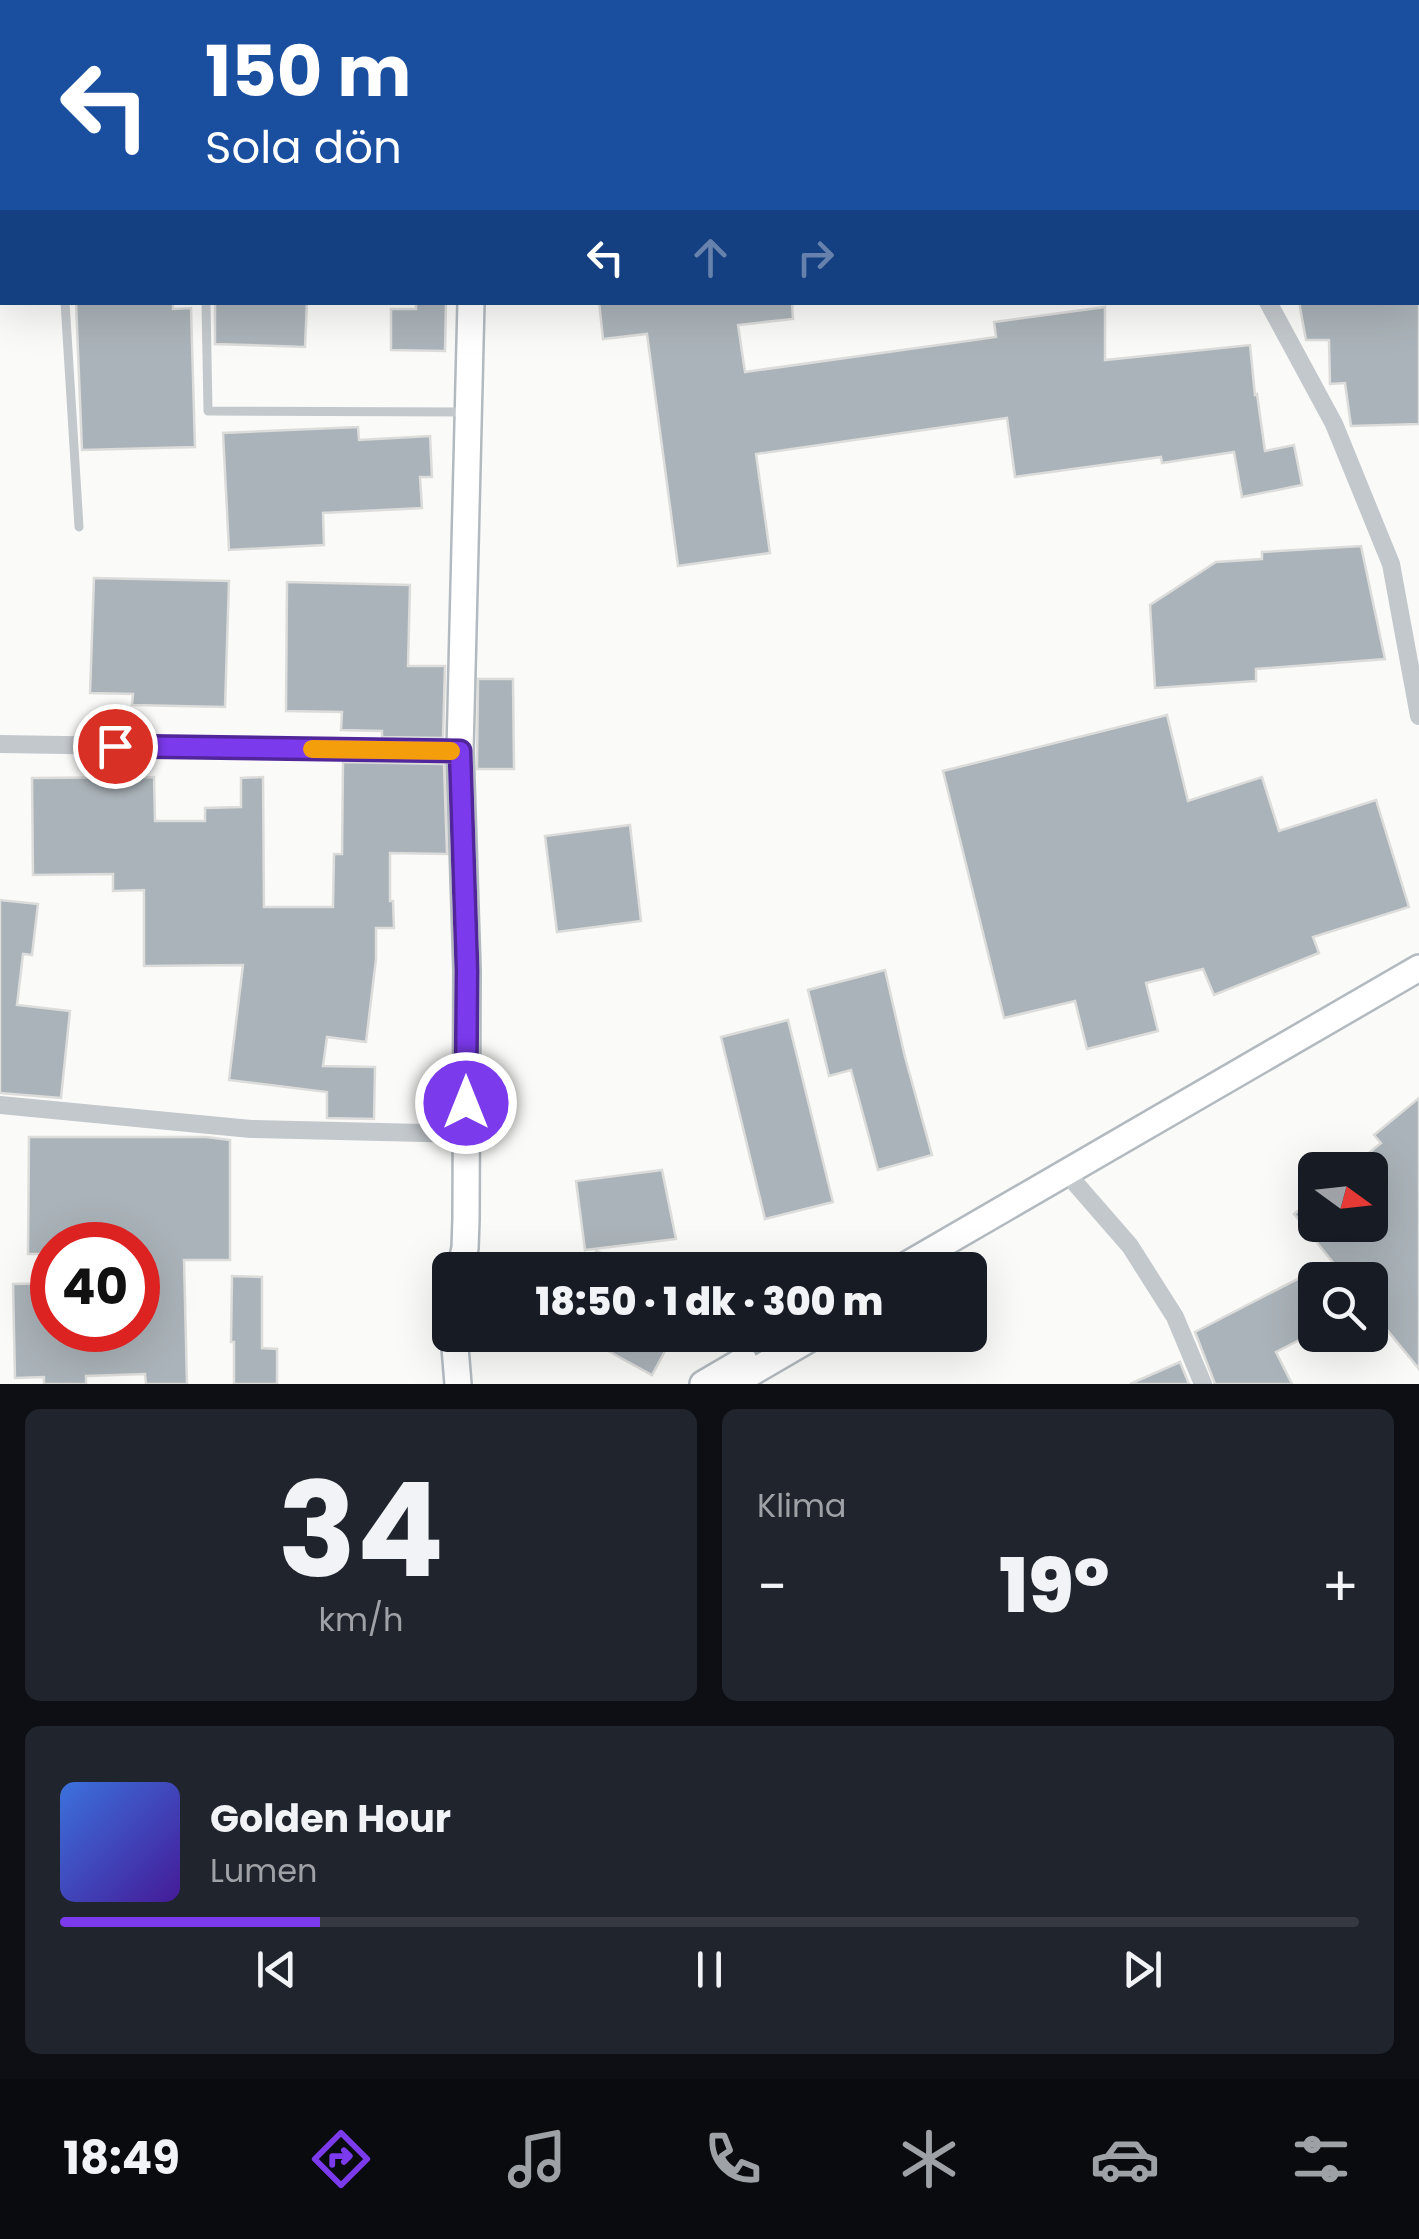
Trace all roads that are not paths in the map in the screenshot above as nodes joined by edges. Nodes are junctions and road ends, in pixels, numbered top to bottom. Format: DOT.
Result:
graph roads {
  1 [pos="65,305"];
  2 [pos="206,305"];
  3 [pos="471,305"];
  4 [pos="1270,305"];
  5 [pos="468,412"];
  6 [pos="79,527"];
  7 [pos="1419,716"];
  8 [pos="0,744"];
  9 [pos="460,751"];
  10 [pos="1419,968"];
  11 [pos="1419,987"];
  12 [pos="0,1105"];
  13 [pos="466,1134"];
  14 [pos="1076,1184"];
  15 [pos="464,1252"];
  16 [pos="929,1252"];
  17 [pos="959,1252"];
  18 [pos="455,1352"];
  19 [pos="758,1352"];
  20 [pos="787,1352"];
  21 [pos="458,1384"];
  22 [pos="703,1384"];
  23 [pos="732,1384"];
  24 [pos="1204,1384"];
  1 -- 6 [label="lane"];
  2 -- 5 [label="lane"];
  3 -- 5 [label="street"];
  4 -- 7 [label="street"];
  5 -- 9 [label="street"];
  8 -- 9 [label="street"];
  9 -- 13 [label="street"];
  10 -- 16 [label="street"];
  11 -- 14 [label="street"];
  12 -- 13 [label="street"];
  13 -- 15 [label="street"];
  14 -- 17 [label="street"];
  14 -- 24 [label="street"];
  18 -- 21 [label="street"];
  19 -- 22 [label="street"];
  20 -- 23 [label="street"];
}
